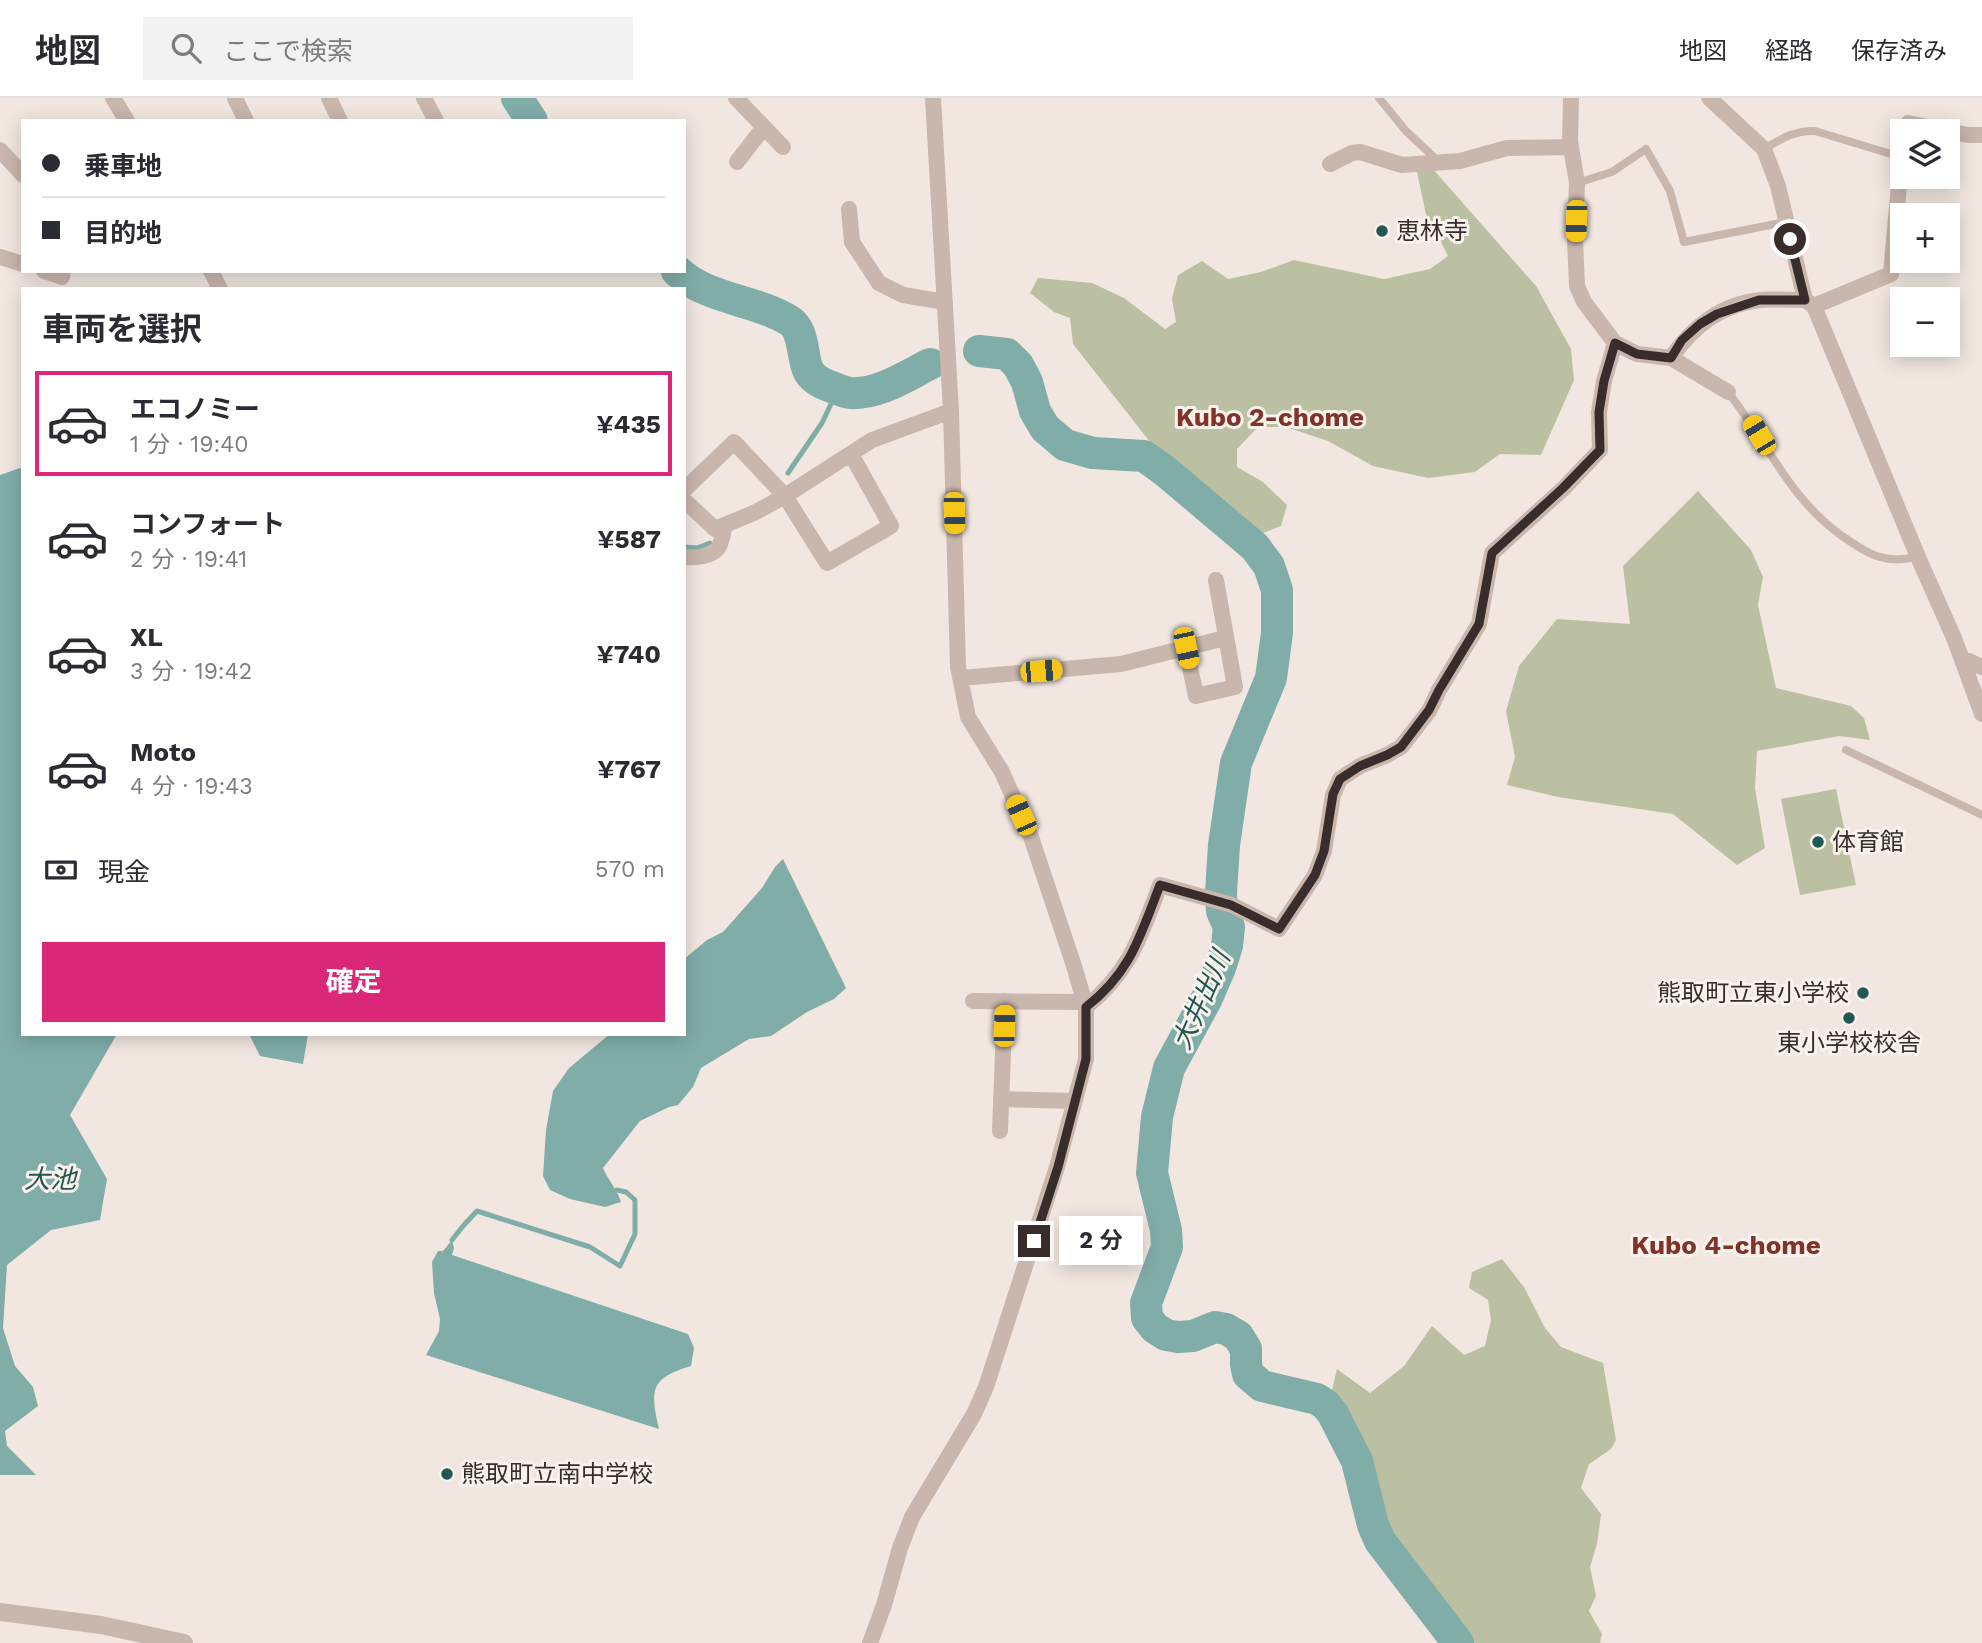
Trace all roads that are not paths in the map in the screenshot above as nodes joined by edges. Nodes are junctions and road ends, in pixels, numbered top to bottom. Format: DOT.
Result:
graph roads {
  1 [pos="113,98"];
  2 [pos="235,98"];
  3 [pos="329,98"];
  4 [pos="424,98"];
  5 [pos="736,98"];
  6 [pos="933,98"];
  7 [pos="1379,98"];
  8 [pos="1571,98"];
  9 [pos="1709,98"];
  10 [pos="126,119"];
  11 [pos="245,119"];
  12 [pos="339,119"];
  13 [pos="435,119"];
  14 [pos="764,127"];
  15 [pos="1960,133"];
  16 [pos="1982,135"];
  17 [pos="783,147"];
  18 [pos="1571,147"];
  19 [pos="1764,149"];
  20 [pos="0,150"];
  21 [pos="1890,151"];
  22 [pos="737,162"];
  23 [pos="1330,164"];
  24 [pos="1441,164"];
  25 [pos="21,172"];
  26 [pos="1577,183"];
  27 [pos="1899,189"];
  28 [pos="849,209"];
  29 [pos="1786,222"];
  30 [pos="0,257"];
  31 [pos="21,263"];
  32 [pos="944,302"];
  33 [pos="1809,303"];
  34 [pos="1615,343"];
  35 [pos="1671,358"];
  36 [pos="1728,392"];
  37 [pos="951,411"];
  38 [pos="851,454"];
  39 [pos="686,489"];
  40 [pos="785,496"];
  41 [pos="686,502"];
  42 [pos="725,525"];
  43 [pos="686,556"];
  44 [pos="1918,557"];
  45 [pos="1216,580"];
  46 [pos="1225,638"];
  47 [pos="1186,648"];
  48 [pos="1963,662"];
  49 [pos="1982,667"];
  50 [pos="961,678"];
  51 [pos="1982,714"];
  52 [pos="1846,750"];
  53 [pos="1982,815"];
  54 [pos="973,1001"];
  55 [pos="1005,1001"];
  56 [pos="1085,1004"];
  57 [pos="1001,1099"];
  58 [pos="1075,1101"];
  59 [pos="1000,1131"];
  60 [pos="0,1612"];
  61 [pos="184,1643"];
  62 [pos="870,1643"];
  1 -- 10 [label="street"];
  2 -- 11 [label="street"];
  3 -- 12 [label="street"];
  4 -- 13 [label="street"];
  5 -- 14 [label="street"];
  6 -- 32 [label="street"];
  7 -- 24 [label="lane"];
  8 -- 18 [label="street"];
  9 -- 19 [label="street"];
  14 -- 17 [label="street"];
  14 -- 22 [label="street"];
  15 -- 16 [label="street"];
  18 -- 24 [label="street"];
  18 -- 26 [label="street"];
  19 -- 21 [label="lane"];
  19 -- 29 [label="street"];
  20 -- 25 [label="street"];
  23 -- 24 [label="street"];
  26 -- 29 [label="lane"];
  26 -- 34 [label="street"];
  27 -- 33 [label="street"];
  28 -- 32 [label="street"];
  29 -- 33 [label="street"];
  30 -- 31 [label="street"];
  32 -- 37 [label="street"];
  33 -- 35 [label="street"];
  33 -- 44 [label="street"];
  34 -- 35 [label="street"];
  34 -- 56 [label="street"];
  35 -- 36 [label="street"];
  36 -- 44 [label="lane"];
  37 -- 38 [label="street"];
  37 -- 50 [label="street"];
  38 -- 40 [label="street"];
  38 -- 40 [label="street"];
  39 -- 40 [label="street"];
  40 -- 42 [label="street"];
  41 -- 42 [label="street"];
  42 -- 43 [label="street"];
  44 -- 48 [label="street"];
  45 -- 46 [label="street"];
  46 -- 47 [label="street"];
  46 -- 47 [label="street"];
  47 -- 50 [label="street"];
  48 -- 49 [label="street"];
  48 -- 51 [label="street"];
  50 -- 56 [label="street"];
  52 -- 53 [label="lane"];
  54 -- 55 [label="street"];
  55 -- 56 [label="street"];
  55 -- 57 [label="street"];
  56 -- 58 [label="street"];
  57 -- 58 [label="street"];
  57 -- 59 [label="street"];
  58 -- 62 [label="street"];
  60 -- 61 [label="street"];
}
